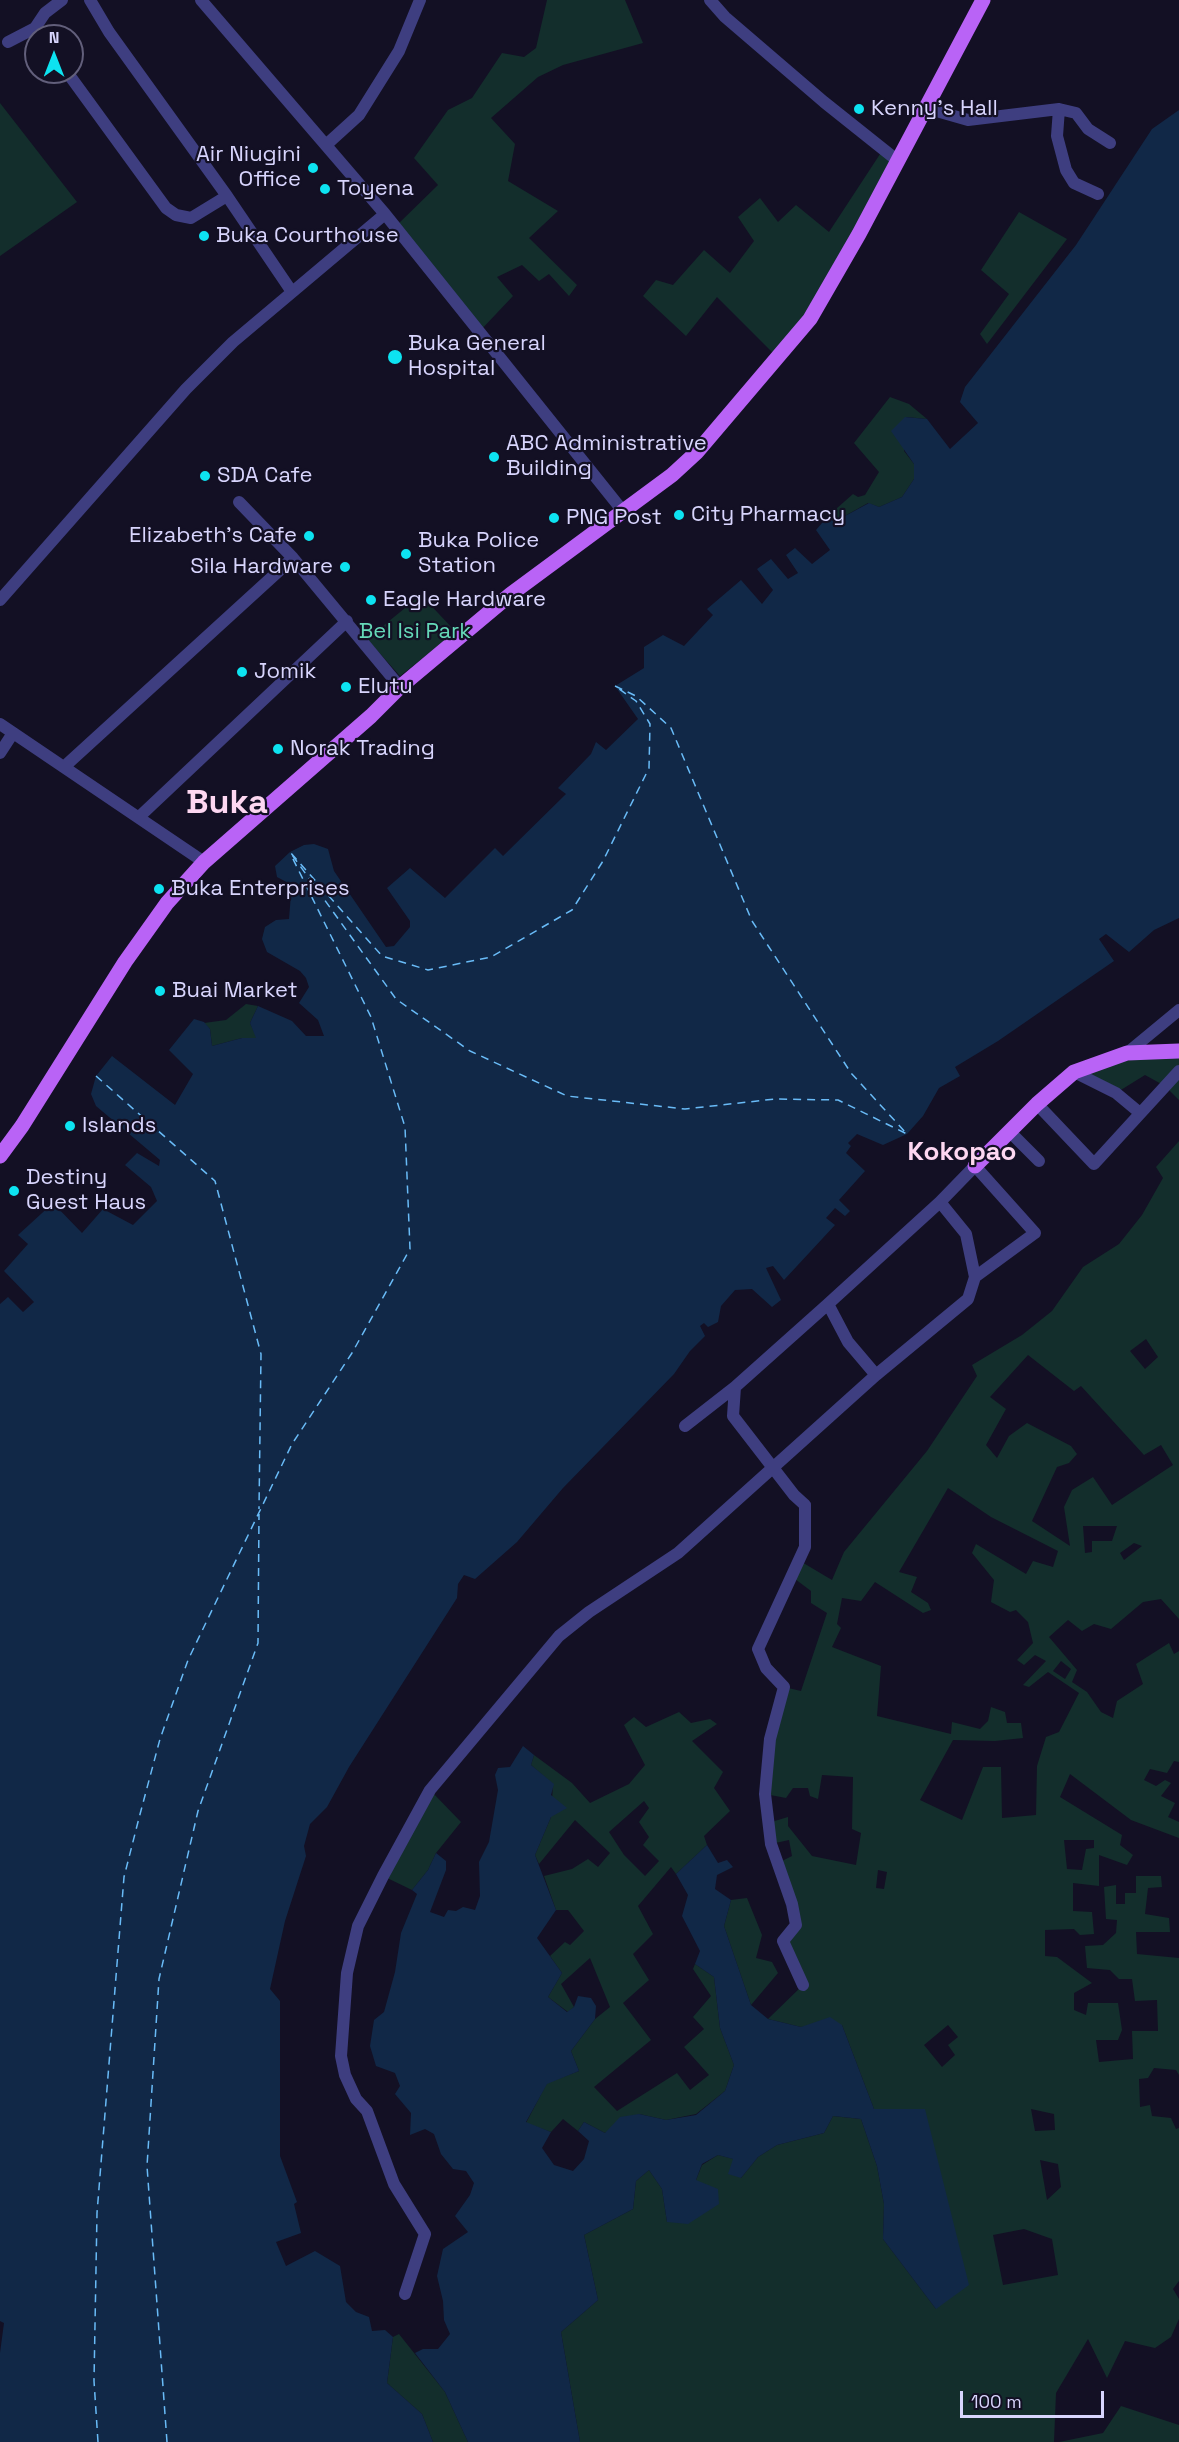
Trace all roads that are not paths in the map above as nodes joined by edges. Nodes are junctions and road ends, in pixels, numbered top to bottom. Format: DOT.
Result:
graph roads {
  1 [pos="62,0"];
  2 [pos="90,0"];
  3 [pos="201,0"];
  4 [pos="420,0"];
  5 [pos="710,0"];
  6 [pos="983,0"];
  7 [pos="41,24"];
  8 [pos="24,37"];
  9 [pos="8,42"];
  10 [pos="76,84"];
  11 [pos="926,108"];
  12 [pos="1059,109"];
  13 [pos="1110,143"];
  14 [pos="326,145"];
  15 [pos="898,160"];
  16 [pos="1098,194"];
  17 [pos="227,196"];
  18 [pos="385,214"];
  19 [pos="292,292"];
  20 [pos="239,502"];
  21 [pos="622,510"];
  22 [pos="293,558"];
  23 [pos="0,600"];
  24 [pos="347,621"];
  25 [pos="400,687"];
  26 [pos="0,724"];
  27 [pos="13,734"];
  28 [pos="0,753"];
  29 [pos="65,766"];
  30 [pos="139,817"];
  31 [pos="204,862"];
  32 [pos="1179,1010"];
  33 [pos="1179,1051"];
  34 [pos="1127,1053"];
  35 [pos="1179,1071"];
  36 [pos="1074,1072"];
  37 [pos="1037,1104"];
  38 [pos="1140,1113"];
  39 [pos="1009,1131"];
  40 [pos="0,1156"];
  41 [pos="1038,1161"];
  42 [pos="975,1166"];
  43 [pos="940,1202"];
  44 [pos="975,1276"];
  45 [pos="828,1304"];
  46 [pos="876,1375"];
  47 [pos="735,1387"];
  48 [pos="685,1426"];
  49 [pos="773,1469"];
  50 [pos="803,1985"];
  51 [pos="405,2294"];
  1 -- 7 [label="street"];
  2 -- 17 [label="street"];
  3 -- 14 [label="street"];
  4 -- 14 [label="street"];
  5 -- 15 [label="street"];
  6 -- 11 [label="main road"];
  8 -- 9 [label="street"];
  10 -- 17 [label="street"];
  11 -- 12 [label="street"];
  11 -- 15 [label="main road"];
  12 -- 13 [label="street"];
  12 -- 16 [label="street"];
  14 -- 18 [label="street"];
  15 -- 21 [label="main road"];
  17 -- 19 [label="street"];
  18 -- 19 [label="street"];
  18 -- 21 [label="street"];
  19 -- 23 [label="street"];
  20 -- 22 [label="street"];
  21 -- 25 [label="main road"];
  22 -- 24 [label="street"];
  22 -- 29 [label="street"];
  24 -- 25 [label="street"];
  24 -- 30 [label="street"];
  25 -- 31 [label="main road"];
  26 -- 27 [label="street"];
  27 -- 28 [label="street"];
  27 -- 29 [label="street"];
  29 -- 30 [label="street"];
  30 -- 31 [label="street"];
  31 -- 40 [label="main road"];
  32 -- 34 [label="street"];
  33 -- 34 [label="main road"];
  34 -- 36 [label="main road"];
  35 -- 38 [label="street"];
  36 -- 37 [label="main road"];
  36 -- 38 [label="street"];
  37 -- 38 [label="street"];
  37 -- 39 [label="main road"];
  39 -- 41 [label="street"];
  39 -- 42 [label="main road"];
  42 -- 43 [label="street"];
  42 -- 44 [label="street"];
  43 -- 44 [label="street"];
  43 -- 45 [label="street"];
  44 -- 46 [label="street"];
  45 -- 46 [label="street"];
  45 -- 47 [label="street"];
  46 -- 49 [label="street"];
  47 -- 48 [label="street"];
  47 -- 49 [label="street"];
  49 -- 50 [label="street"];
  49 -- 51 [label="street"];
}
